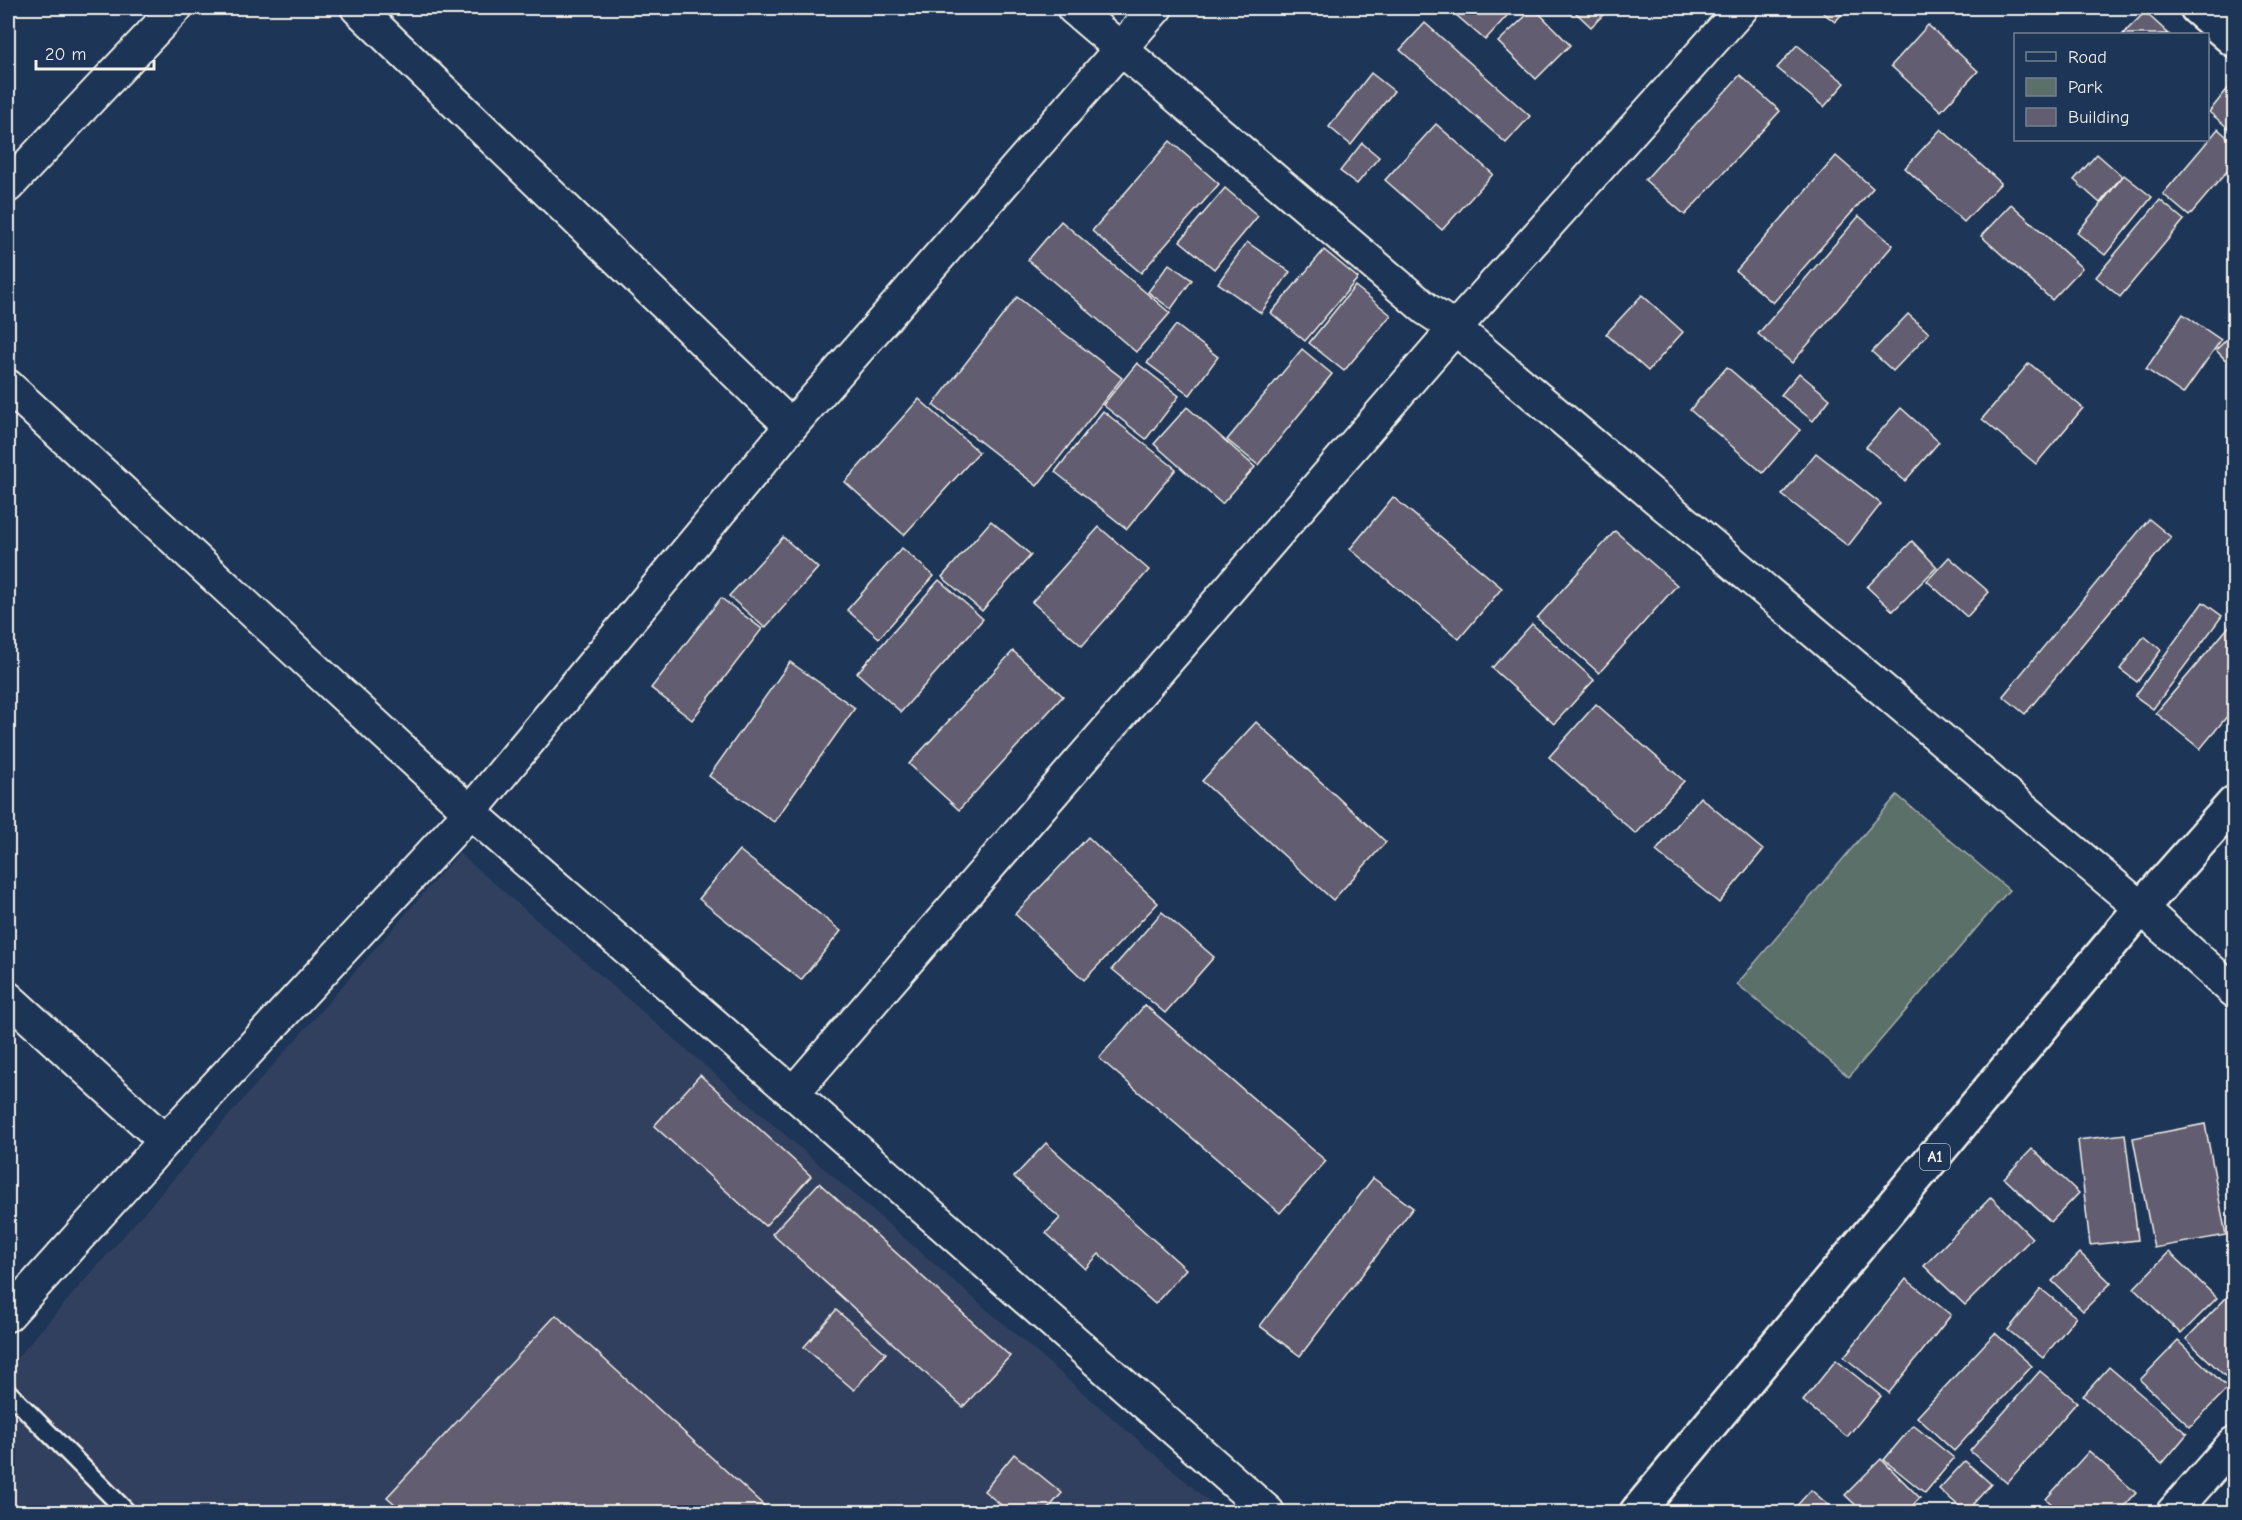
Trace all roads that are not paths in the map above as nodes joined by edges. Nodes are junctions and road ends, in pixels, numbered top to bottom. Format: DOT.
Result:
graph roads {
  1 [pos="176,8"];
  2 [pos="357,8"];
  3 [pos="1073,8"];
  4 [pos="1156,8"];
  5 [pos="1742,8"];
  6 [pos="2197,8"];
  7 [pos="2235,40"];
  8 [pos="1121,48"];
  9 [pos="8,186"];
  10 [pos="1455,328"];
  11 [pos="8,386"];
  12 [pos="791,426"];
  13 [pos="2235,803"];
  14 [pos="470,812"];
  15 [pos="2141,908"];
  16 [pos="2235,957"];
  17 [pos="2198,958"];
  18 [pos="2235,991"];
  19 [pos="8,998"];
  20 [pos="793,1093"];
  21 [pos="165,1141"];
  22 [pos="8,1315"];
  23 [pos="8,1392"];
  24 [pos="2235,1443"];
  25 [pos="127,1512"];
  26 [pos="1268,1512"];
  27 [pos="1638,1512"];
  28 [pos="2173,1512"];
  1 -- 9 [label="street"];
  2 -- 12 [label="street"];
  3 -- 8 [label="street"];
  4 -- 8 [label="street"];
  5 -- 10 [label="street"];
  6 -- 7 [label="main road"];
  8 -- 10 [label="street"];
  8 -- 12 [label="street"];
  10 -- 15 [label="street"];
  10 -- 20 [label="street"];
  11 -- 14 [label="street"];
  12 -- 14 [label="street"];
  13 -- 15 [label="main road, A1"];
  14 -- 20 [label="street"];
  14 -- 21 [label="street"];
  15 -- 17 [label="street"];
  15 -- 27 [label="main road, A1"];
  16 -- 17 [label="street"];
  17 -- 18 [label="street"];
  19 -- 21 [label="street"];
  20 -- 26 [label="street"];
  21 -- 22 [label="street"];
  23 -- 25 [label="lane"];
  24 -- 28 [label="street"];
}
